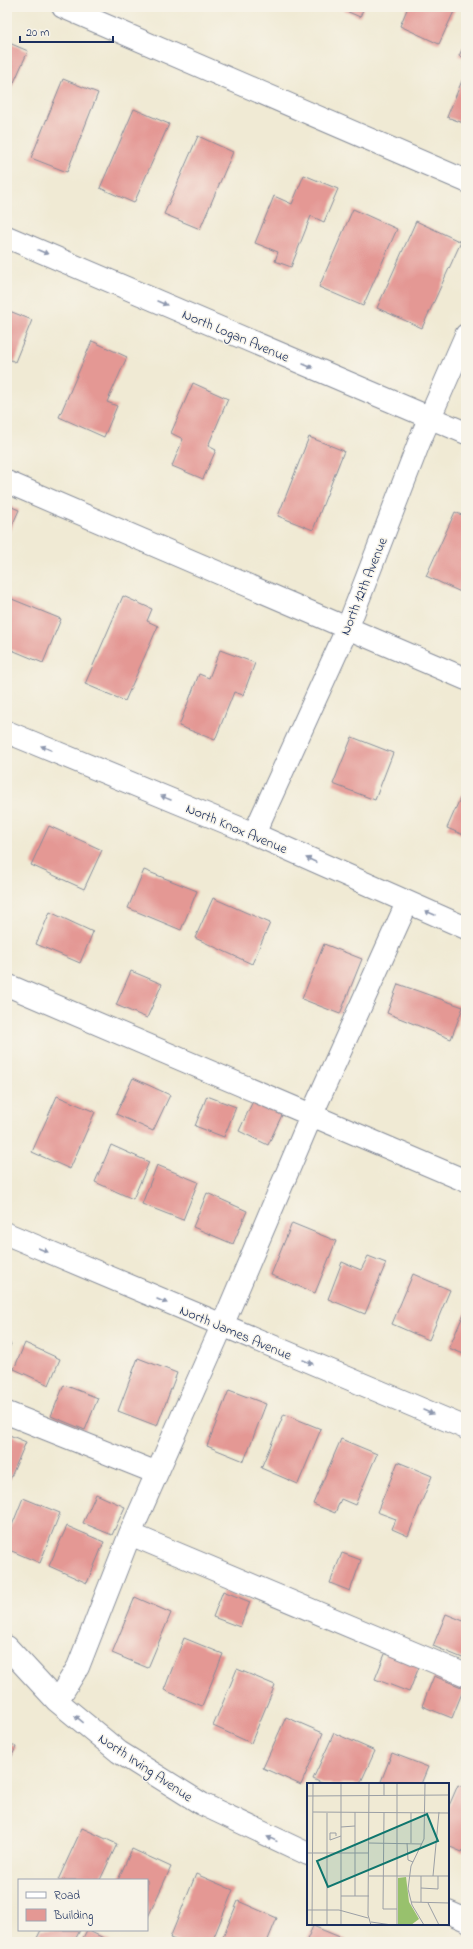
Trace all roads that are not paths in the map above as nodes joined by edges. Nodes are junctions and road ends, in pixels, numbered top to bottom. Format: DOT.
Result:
graph roads {
  1 [pos="63,7"];
  2 [pos="466,181"];
  3 [pos="7,237"];
  4 [pos="466,335"];
  5 [pos="430,418"];
  6 [pos="466,433"];
  7 [pos="7,482"];
  8 [pos="347,629"];
  9 [pos="466,679"];
  10 [pos="7,732"];
  11 [pos="254,834"];
  12 [pos="407,903"];
  13 [pos="466,928"];
  14 [pos="7,985"];
  15 [pos="312,1114"];
  16 [pos="466,1181"];
  17 [pos="7,1234"];
  18 [pos="222,1326"];
  19 [pos="7,1412"];
  20 [pos="466,1428"];
  21 [pos="157,1473"];
  22 [pos="130,1534"];
  23 [pos="7,1647"];
  24 [pos="466,1675"];
  25 [pos="57,1701"];
  26 [pos="307,1854"];
  27 [pos="449,1912"];
  28 [pos="466,1920"];
  1 -- 2 [label="street"];
  3 -- 5 [label="street, North Logan Avenue, one-way"];
  4 -- 5 [label="street, North 12th Avenue"];
  5 -- 6 [label="street, North Logan Avenue"];
  5 -- 8 [label="street, North 12th Avenue"];
  7 -- 8 [label="street"];
  8 -- 9 [label="street"];
  8 -- 11 [label="street, North 12th Avenue"];
  11 -- 10 [label="street, North Knox Avenue, one-way"];
  12 -- 11 [label="street, North Knox Avenue, one-way"];
  13 -- 12 [label="street, North Knox Avenue, one-way"];
  12 -- 15 [label="street"];
  14 -- 15 [label="street"];
  15 -- 16 [label="street"];
  15 -- 18 [label="street"];
  17 -- 18 [label="street, North James Avenue, one-way"];
  18 -- 20 [label="street, North James Avenue, one-way"];
  18 -- 21 [label="street"];
  19 -- 21 [label="street"];
  21 -- 22 [label="street"];
  22 -- 24 [label="street"];
  22 -- 25 [label="street"];
  23 -- 25 [label="street, North Irving Avenue"];
  26 -- 25 [label="street, North Irving Avenue, one-way"];
  27 -- 28 [label="street"];
}
